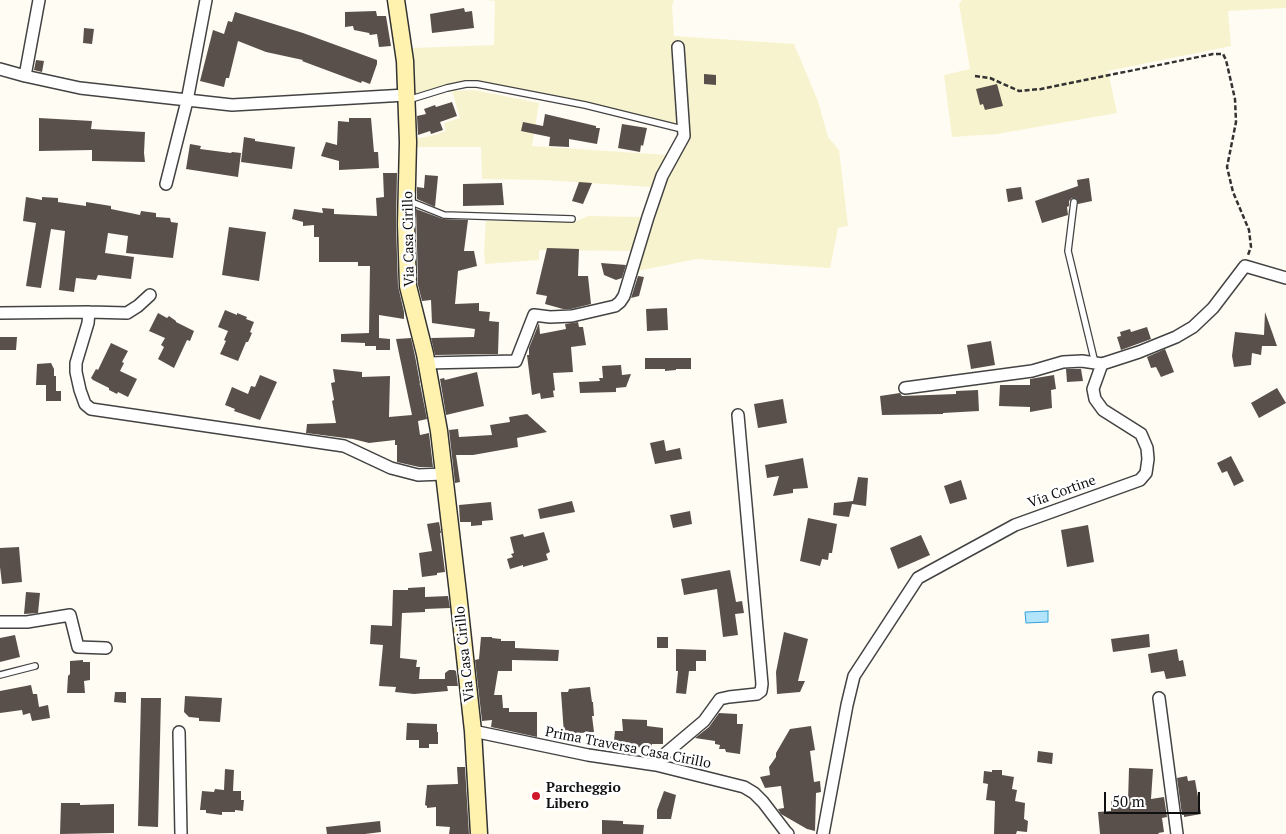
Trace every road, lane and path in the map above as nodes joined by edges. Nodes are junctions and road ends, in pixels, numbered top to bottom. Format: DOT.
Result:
graph roads {
  1 [pos="39,0"];
  2 [pos="206,0"];
  3 [pos="396,0"];
  4 [pos="678,47"];
  5 [pos="0,69"];
  6 [pos="25,76"];
  7 [pos="976,76"];
  8 [pos="406,98"];
  9 [pos="187,101"];
  10 [pos="678,128"];
  11 [pos="166,184"];
  12 [pos="407,200"];
  13 [pos="1074,202"];
  14 [pos="572,219"];
  15 [pos="1245,266"];
  16 [pos="1286,278"];
  17 [pos="150,295"];
  18 [pos="89,312"];
  19 [pos="0,313"];
  20 [pos="426,363"];
  21 [pos="1099,363"];
  22 [pos="905,388"];
  23 [pos="738,415"];
  24 [pos="444,474"];
  25 [pos="0,622"];
  26 [pos="106,648"];
  27 [pos="35,666"];
  28 [pos="0,675"];
  29 [pos="1159,698"];
  30 [pos="473,731"];
  31 [pos="179,732"];
  32 [pos="656,765"];
  33 [pos="181,834"];
  34 [pos="479,834"];
  35 [pos="788,834"];
  36 [pos="823,834"];
  37 [pos="1177,834"];
  1 -- 6 [label="street"];
  2 -- 9 [label="street"];
  3 -- 8 [label="street, Via Casa Cirillo"];
  4 -- 20 [label="street"];
  5 -- 6 [label="street"];
  6 -- 9 [label="street"];
  7 -- 15 [label="path"];
  8 -- 9 [label="street"];
  8 -- 10 [label="lane"];
  8 -- 12 [label="street, Via Casa Cirillo"];
  9 -- 11 [label="street"];
  12 -- 14 [label="lane"];
  12 -- 20 [label="street, Via Casa Cirillo"];
  13 -- 21 [label="lane"];
  15 -- 16 [label="street"];
  15 -- 21 [label="street"];
  17 -- 18 [label="street"];
  18 -- 19 [label="street"];
  18 -- 24 [label="street"];
  20 -- 24 [label="street, Via Casa Cirillo"];
  21 -- 22 [label="street"];
  21 -- 36 [label="street, Via Cortine"];
  23 -- 32 [label="street"];
  24 -- 30 [label="street, Via Casa Cirillo"];
  25 -- 26 [label="street"];
  27 -- 28 [label="lane"];
  29 -- 37 [label="street"];
  30 -- 32 [label="street, Prima Traversa Casa Cirillo"];
  30 -- 34 [label="street, Via Casa Cirillo"];
  31 -- 33 [label="street"];
  32 -- 35 [label="street, Prima Traversa Casa Cirillo"];
}
